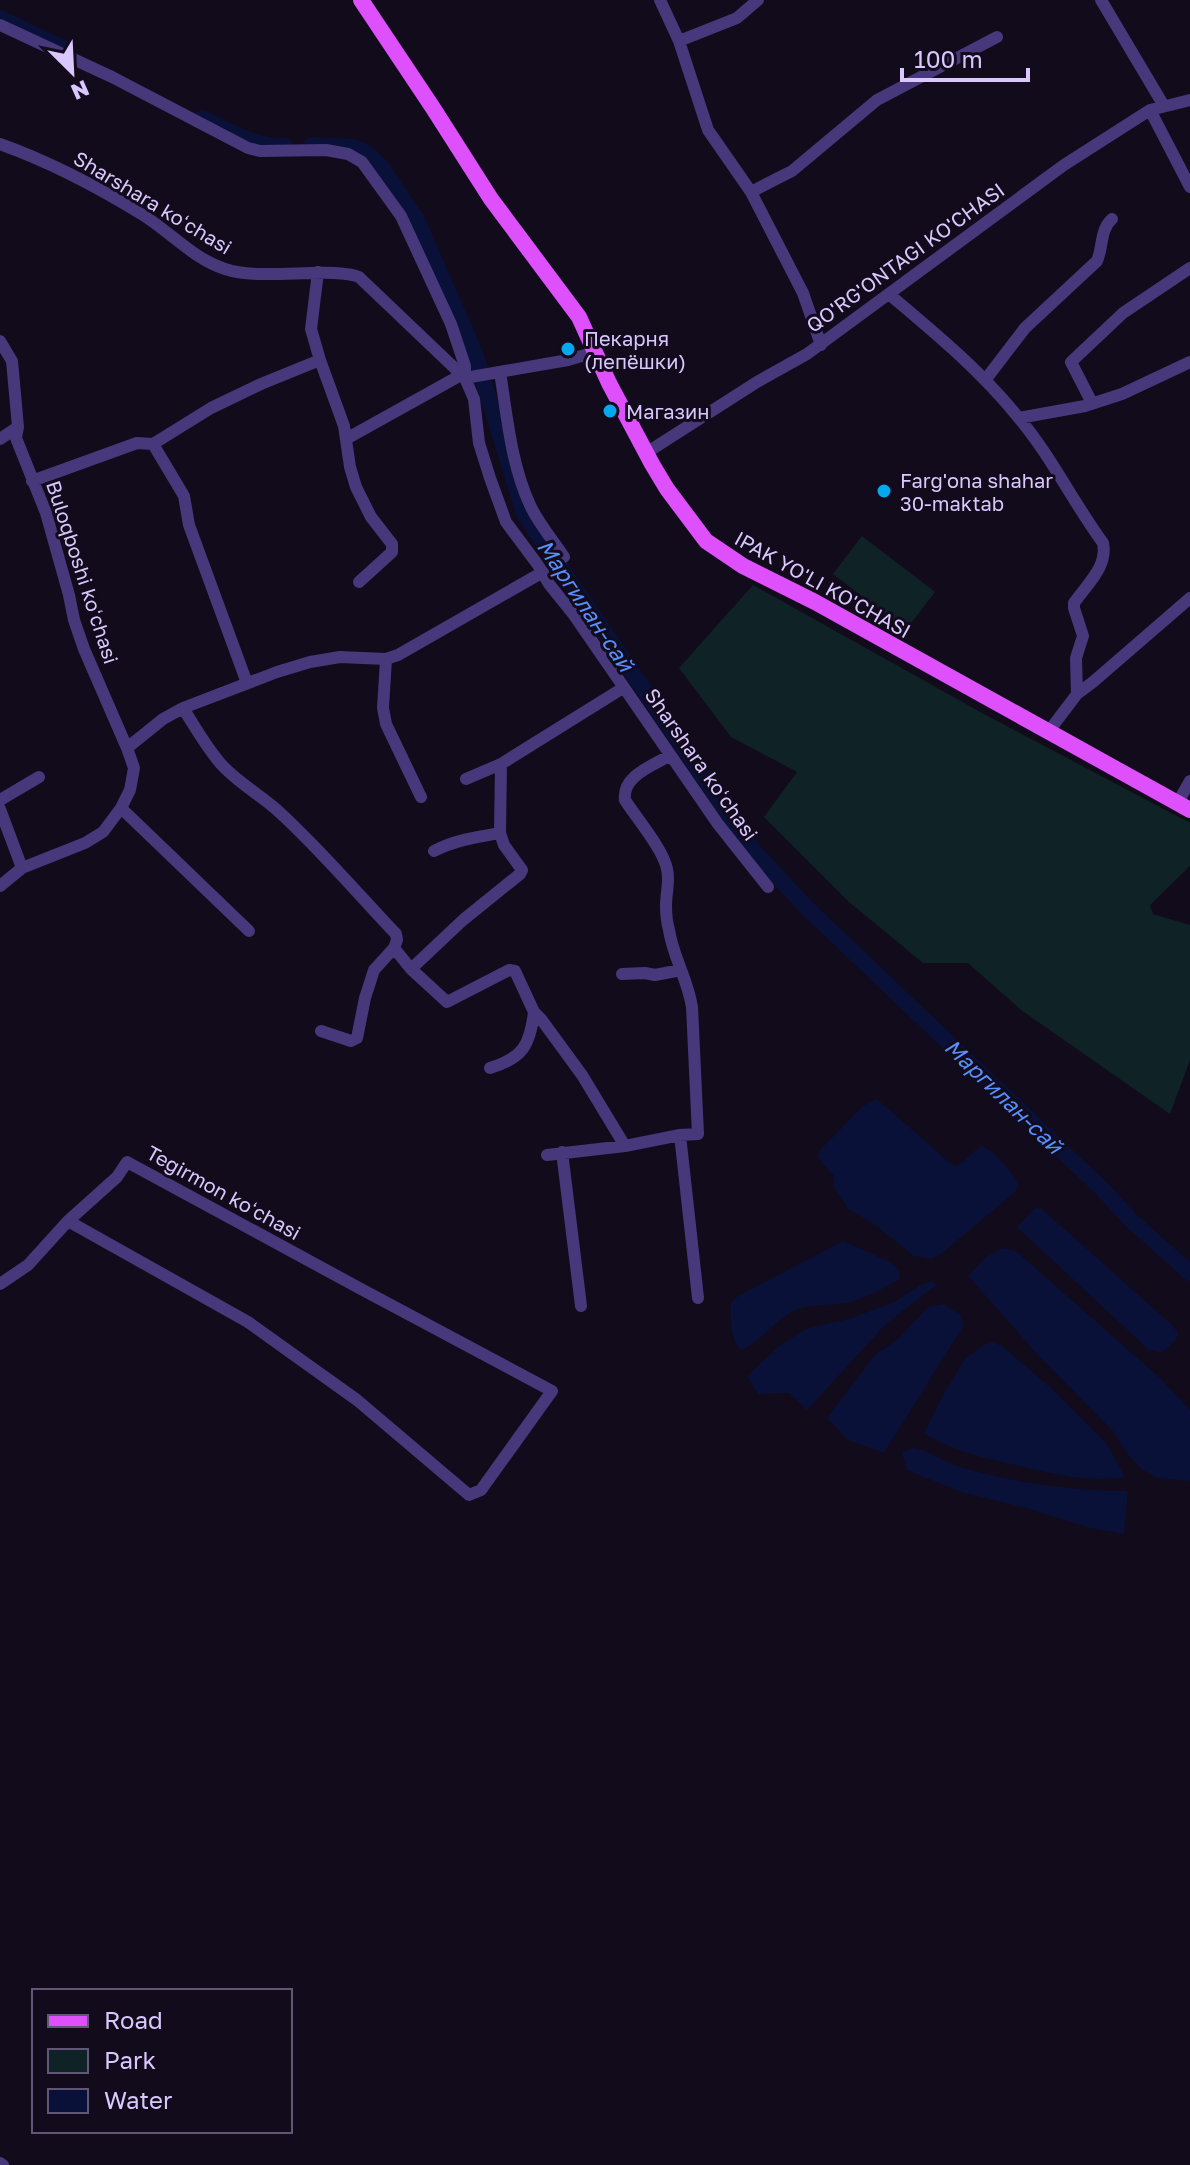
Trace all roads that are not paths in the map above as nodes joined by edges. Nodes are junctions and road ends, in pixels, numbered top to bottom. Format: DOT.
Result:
graph roads {
  1 [pos="361,0"];
  2 [pos="660,0"];
  3 [pos="758,0"];
  4 [pos="1101,0"];
  5 [pos="0,25"];
  6 [pos="997,37"];
  7 [pos="679,41"];
  8 [pos="1190,100"];
  9 [pos="1164,106"];
  10 [pos="1150,110"];
  11 [pos="0,144"];
  12 [pos="1190,187"];
  13 [pos="751,192"];
  14 [pos="1112,219"];
  15 [pos="1190,268"];
  16 [pos="318,272"];
  17 [pos="890,295"];
  18 [pos="0,341"];
  19 [pos="821,345"];
  20 [pos="595,352"];
  21 [pos="320,360"];
  22 [pos="1190,362"];
  23 [pos="500,372"];
  24 [pos="465,377"];
  25 [pos="986,379"];
  26 [pos="1092,403"];
  27 [pos="1019,418"];
  28 [pos="18,427"];
  29 [pos="0,439"];
  30 [pos="346,439"];
  31 [pos="153,444"];
  32 [pos="646,453"];
  33 [pos="32,481"];
  34 [pos="564,557"];
  35 [pos="543,572"];
  36 [pos="359,582"];
  37 [pos="1190,598"];
  38 [pos="386,659"];
  39 [pos="247,683"];
  40 [pos="623,688"];
  41 [pos="1077,694"];
  42 [pos="183,708"];
  43 [pos="1049,731"];
  44 [pos="127,748"];
  45 [pos="669,756"];
  46 [pos="501,764"];
  47 [pos="39,777"];
  48 [pos="466,779"];
  49 [pos="1190,781"];
  50 [pos="421,797"];
  51 [pos="0,800"];
  52 [pos="1184,807"];
  53 [pos="121,808"];
  54 [pos="0,809"];
  55 [pos="500,833"];
  56 [pos="434,851"];
  57 [pos="22,868"];
  58 [pos="0,886"];
  59 [pos="768,887"];
  60 [pos="249,931"];
  61 [pos="394,948"];
  62 [pos="411,969"];
  63 [pos="681,970"];
  64 [pos="622,974"];
  65 [pos="534,1012"];
  66 [pos="321,1031"];
  67 [pos="490,1068"];
  68 [pos="680,1135"];
  69 [pos="625,1146"];
  70 [pos="562,1152"];
  71 [pos="547,1155"];
  72 [pos="68,1221"];
  73 [pos="0,1284"];
  74 [pos="698,1298"];
  75 [pos="581,1306"];
  1 -- 20 [label="main road, IPAK YO'LI KO'CHASI"];
  2 -- 7 [label="street"];
  3 -- 7 [label="street"];
  4 -- 9 [label="street"];
  5 -- 24 [label="street"];
  6 -- 13 [label="street"];
  7 -- 13 [label="street"];
  8 -- 9 [label="street, QO'RG'ONTAGI KO'CHASI"];
  9 -- 10 [label="street, QO'RG'ONTAGI KO'CHASI"];
  10 -- 12 [label="street"];
  10 -- 17 [label="street, QO'RG'ONTAGI KO'CHASI"];
  11 -- 16 [label="street, Sharshara koʻchasi"];
  13 -- 19 [label="street"];
  14 -- 25 [label="street"];
  15 -- 26 [label="street"];
  16 -- 21 [label="street"];
  16 -- 24 [label="street, Sharshara koʻchasi"];
  17 -- 19 [label="street, QO'RG'ONTAGI KO'CHASI"];
  17 -- 25 [label="street"];
  18 -- 28 [label="street, Buloqboshi koʻchasi"];
  19 -- 32 [label="street, QO'RG'ONTAGI KO'CHASI"];
  20 -- 23 [label="street"];
  20 -- 32 [label="main road, IPAK YO'LI KO'CHASI"];
  21 -- 30 [label="street"];
  21 -- 31 [label="street"];
  22 -- 26 [label="street"];
  23 -- 24 [label="street"];
  23 -- 34 [label="street"];
  24 -- 30 [label="street"];
  24 -- 35 [label="street, Sharshara koʻchasi"];
  25 -- 27 [label="street"];
  26 -- 27 [label="street"];
  27 -- 41 [label="street"];
  28 -- 29 [label="street"];
  28 -- 33 [label="street, Buloqboshi koʻchasi"];
  30 -- 36 [label="street"];
  31 -- 33 [label="street"];
  31 -- 39 [label="street"];
  32 -- 43 [label="main road, IPAK YO'LI KO'CHASI"];
  33 -- 44 [label="street, Buloqboshi koʻchasi"];
  35 -- 38 [label="street"];
  35 -- 40 [label="street, Sharshara koʻchasi"];
  37 -- 41 [label="street"];
  38 -- 39 [label="street"];
  38 -- 50 [label="street"];
  39 -- 42 [label="street"];
  40 -- 45 [label="street, Sharshara koʻchasi"];
  40 -- 46 [label="street"];
  41 -- 43 [label="street"];
  42 -- 44 [label="street"];
  42 -- 61 [label="street"];
  43 -- 52 [label="main road, IPAK YO'LI KO'CHASI"];
  44 -- 53 [label="street, Buloqboshi koʻchasi"];
  45 -- 59 [label="street, Sharshara koʻchasi"];
  45 -- 63 [label="street"];
  46 -- 48 [label="street"];
  46 -- 55 [label="street"];
  47 -- 51 [label="street"];
  49 -- 52 [label="street"];
  53 -- 57 [label="street, Buloqboshi koʻchasi"];
  53 -- 60 [label="street"];
  54 -- 57 [label="street"];
  55 -- 56 [label="street"];
  55 -- 62 [label="street"];
  57 -- 58 [label="street, Buloqboshi koʻchasi"];
  61 -- 62 [label="street"];
  61 -- 66 [label="street"];
  62 -- 65 [label="street"];
  63 -- 64 [label="street"];
  63 -- 68 [label="street"];
  65 -- 67 [label="street"];
  65 -- 69 [label="street"];
  68 -- 69 [label="street"];
  68 -- 74 [label="street"];
  69 -- 70 [label="street"];
  70 -- 71 [label="street"];
  70 -- 75 [label="street"];
  72 -- 72 [label="street, Tegirmon koʻchasi"];
  72 -- 73 [label="street"];
}
